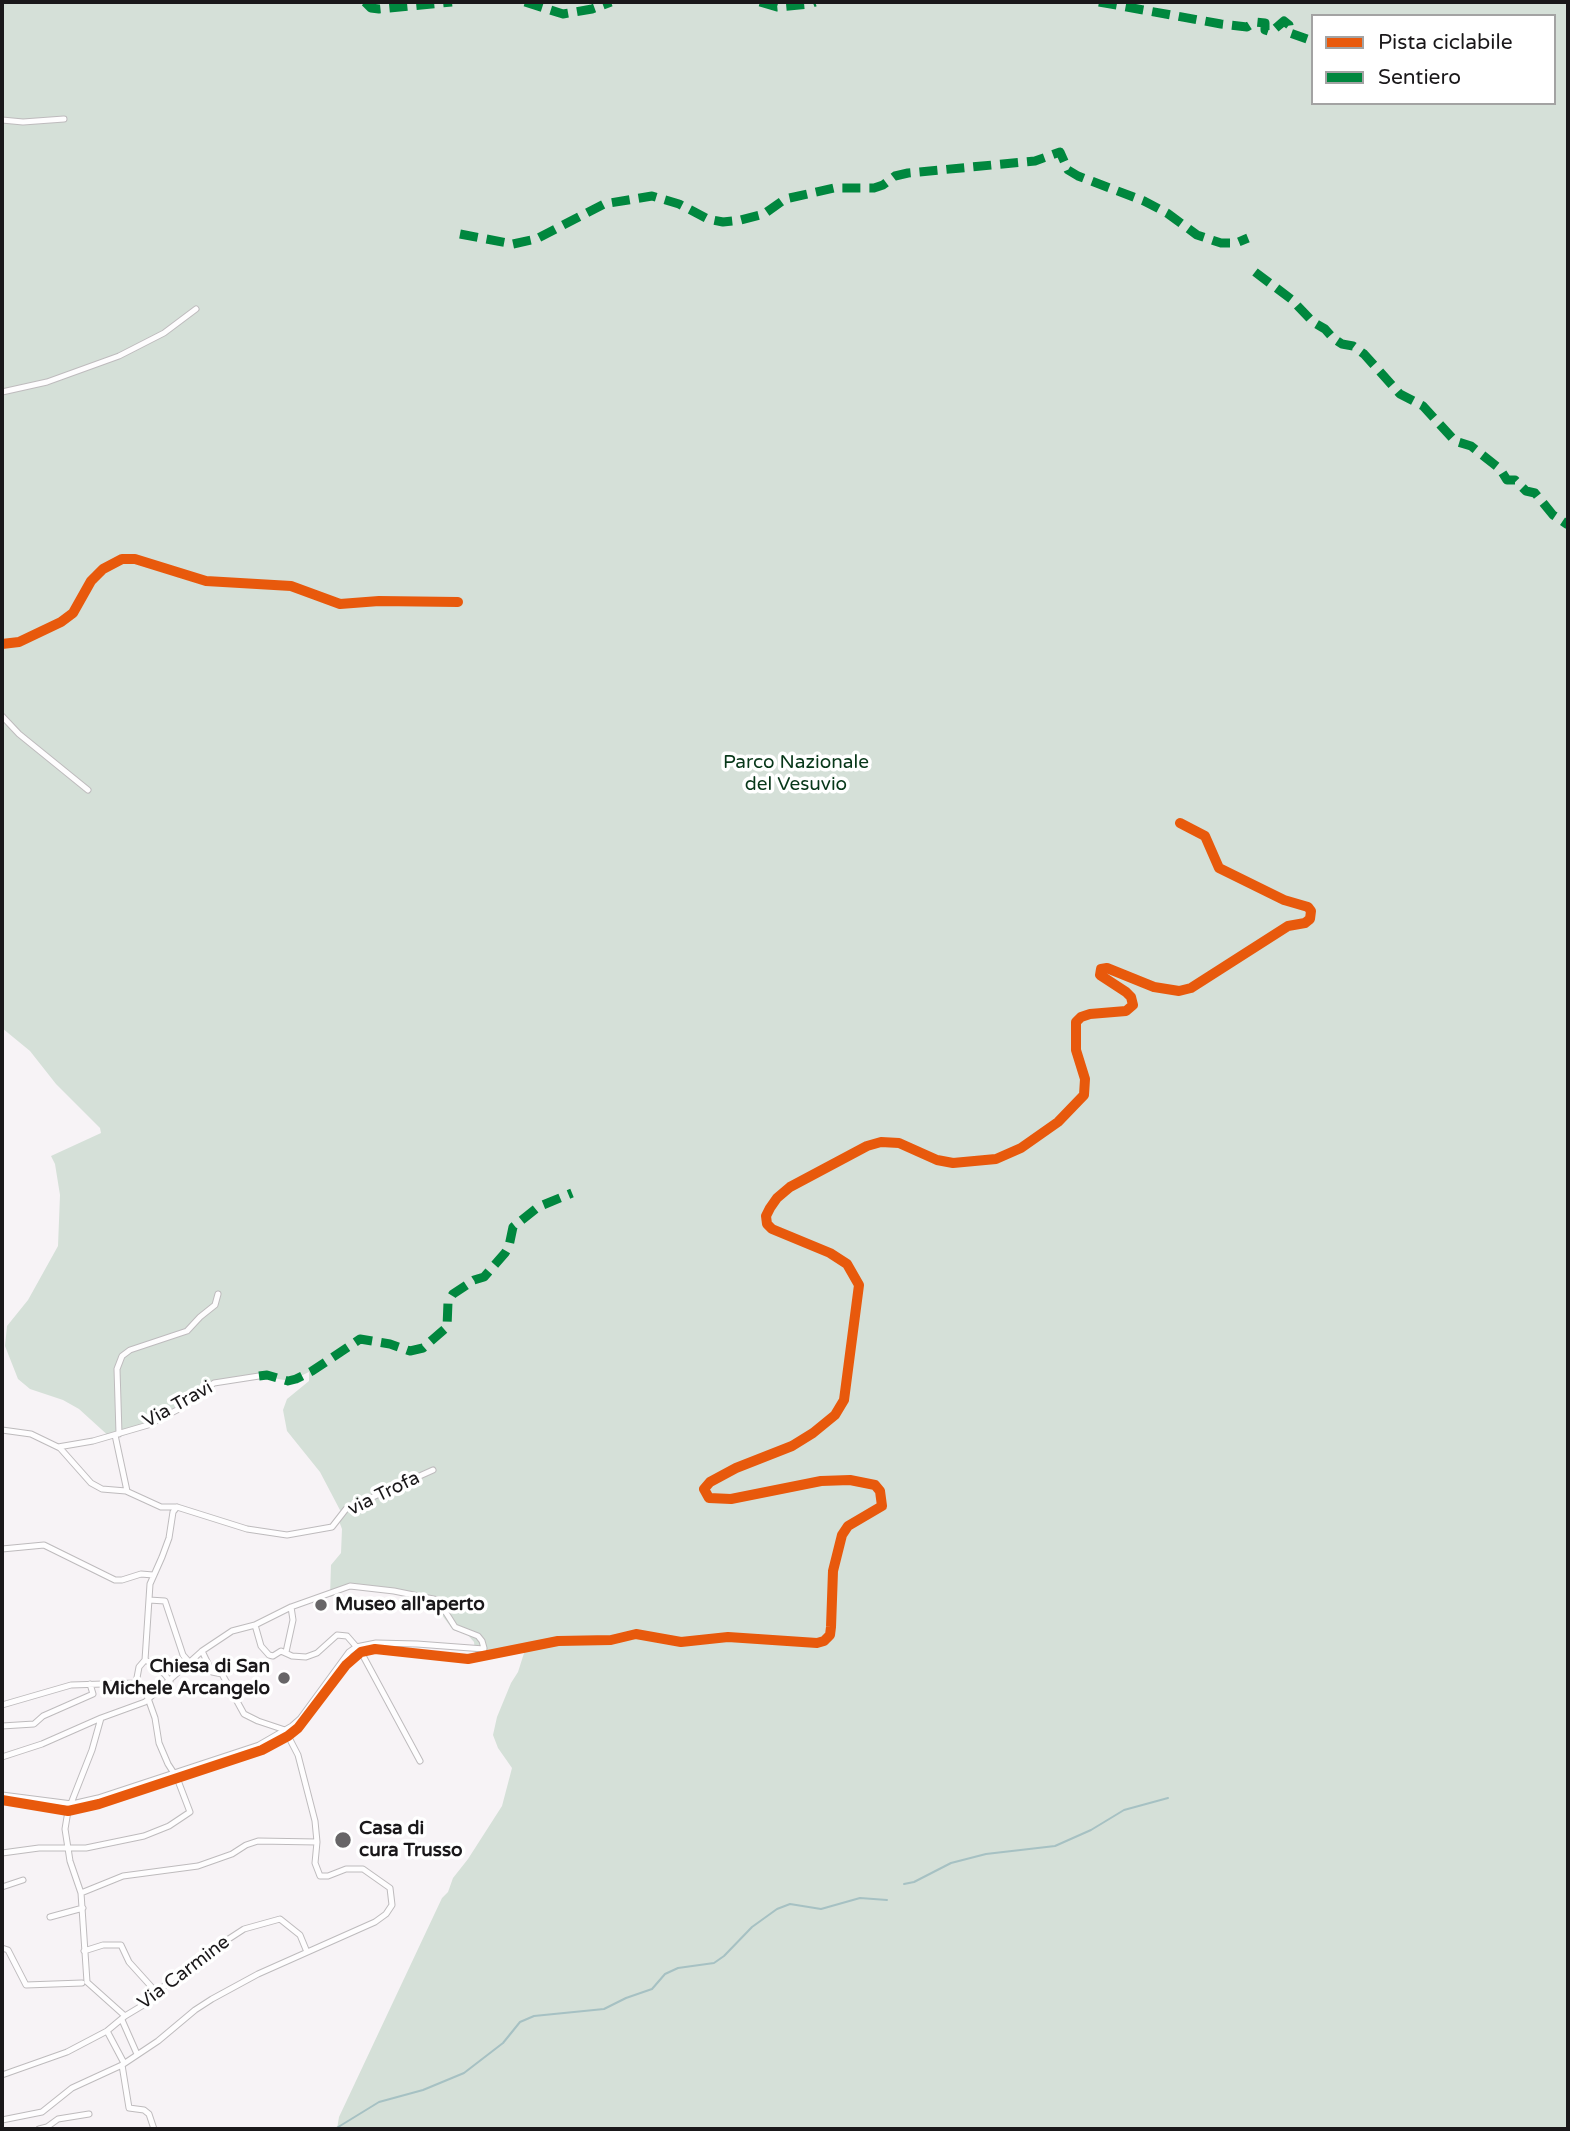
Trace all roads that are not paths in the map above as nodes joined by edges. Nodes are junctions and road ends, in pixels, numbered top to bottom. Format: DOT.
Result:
graph roads {
  1 [pos="64,119"];
  2 [pos="2,120"];
  3 [pos="195,309"];
  4 [pos="2,392"];
  5 [pos="458,602"];
  6 [pos="2,644"];
  7 [pos="2,716"];
  8 [pos="88,790"];
  9 [pos="1180,823"];
  10 [pos="218,1294"];
  11 [pos="259,1376"];
  12 [pos="2,1430"];
  13 [pos="117,1434"];
  14 [pos="58,1447"];
  15 [pos="433,1470"];
  16 [pos="127,1491"];
  17 [pos="177,1507"];
  18 [pos="2,1549"];
  19 [pos="153,1576"];
  20 [pos="149,1600"];
  21 [pos="291,1607"];
  22 [pos="255,1625"];
  23 [pos="356,1647"];
  24 [pos="202,1651"];
  25 [pos="285,1652"];
  26 [pos="361,1652"];
  27 [pos="483,1652"];
  28 [pos="145,1660"];
  29 [pos="190,1663"];
  30 [pos="170,1681"];
  31 [pos="136,1683"];
  32 [pos="90,1684"];
  33 [pos="149,1699"];
  34 [pos="2,1704"];
  35 [pos="101,1718"];
  36 [pos="2,1726"];
  37 [pos="287,1733"];
  38 [pos="2,1757"];
  39 [pos="420,1761"];
  40 [pos="173,1772"];
  41 [pos="177,1778"];
  42 [pos="2,1798"];
  43 [pos="72,1804"];
  44 [pos="68,1811"];
  45 [pos="317,1842"];
  46 [pos="68,1850"];
  47 [pos="2,1853"];
  48 [pos="23,1880"];
  49 [pos="2,1887"];
  50 [pos="81,1893"];
  51 [pos="83,1908"];
  52 [pos="50,1917"];
  53 [pos="2,1948"];
  54 [pos="84,1951"];
  55 [pos="307,1952"];
  56 [pos="82,1983"];
  57 [pos="157,1993"];
  58 [pos="124,2018"];
  59 [pos="107,2031"];
  60 [pos="138,2054"];
  61 [pos="123,2064"];
  62 [pos="2,2075"];
  63 [pos="89,2115"];
  64 [pos="2,2120"];
  65 [pos="39,2129"];
  66 [pos="154,2129"];
  1 -- 2 [label="street"];
  3 -- 4 [label="street"];
  5 -- 6 [label="street"];
  7 -- 8 [label="street"];
  9 -- 27 [label="street"];
  10 -- 13 [label="street"];
  11 -- 13 [label="street, Via Travi"];
  12 -- 14 [label="street"];
  13 -- 14 [label="street, Via Travi"];
  13 -- 16 [label="street"];
  14 -- 16 [label="street, via Trofa"];
  15 -- 17 [label="street, via Trofa"];
  16 -- 17 [label="street, via Trofa"];
  17 -- 19 [label="street"];
  18 -- 19 [label="street"];
  19 -- 20 [label="street"];
  20 -- 28 [label="street"];
  20 -- 29 [label="street"];
  21 -- 22 [label="street"];
  21 -- 25 [label="street"];
  21 -- 27 [label="street"];
  22 -- 24 [label="street"];
  22 -- 25 [label="street"];
  23 -- 25 [label="street"];
  23 -- 26 [label="street"];
  23 -- 27 [label="street"];
  23 -- 37 [label="street"];
  24 -- 29 [label="street"];
  24 -- 37 [label="street"];
  26 -- 27 [label="street"];
  26 -- 37 [label="street"];
  26 -- 39 [label="street"];
  28 -- 30 [label="street"];
  28 -- 31 [label="street"];
  29 -- 30 [label="street"];
  30 -- 33 [label="street"];
  31 -- 32 [label="street"];
  31 -- 33 [label="street"];
  32 -- 34 [label="street"];
  32 -- 36 [label="street"];
  33 -- 35 [label="street"];
  33 -- 40 [label="street"];
  35 -- 38 [label="street"];
  35 -- 43 [label="street"];
  37 -- 40 [label="street"];
  37 -- 41 [label="street"];
  37 -- 45 [label="street"];
  40 -- 41 [label="street"];
  40 -- 43 [label="street"];
  41 -- 44 [label="street"];
  41 -- 46 [label="street"];
  42 -- 43 [label="street"];
  42 -- 44 [label="street"];
  43 -- 44 [label="street"];
  44 -- 46 [label="street"];
  45 -- 50 [label="street"];
  45 -- 55 [label="street"];
  46 -- 47 [label="street"];
  46 -- 50 [label="street"];
  48 -- 49 [label="street"];
  50 -- 51 [label="street"];
  51 -- 52 [label="street"];
  51 -- 54 [label="street"];
  53 -- 56 [label="street"];
  54 -- 57 [label="street"];
  54 -- 58 [label="street"];
  55 -- 57 [label="street, Via Carmine"];
  55 -- 60 [label="street"];
  57 -- 58 [label="street, Via Carmine"];
  58 -- 59 [label="street, Via Carmine"];
  58 -- 60 [label="street"];
  59 -- 61 [label="street"];
  59 -- 62 [label="street, Via Carmine"];
  60 -- 61 [label="street"];
  61 -- 64 [label="street"];
  61 -- 66 [label="street"];
  63 -- 65 [label="street"];
}
